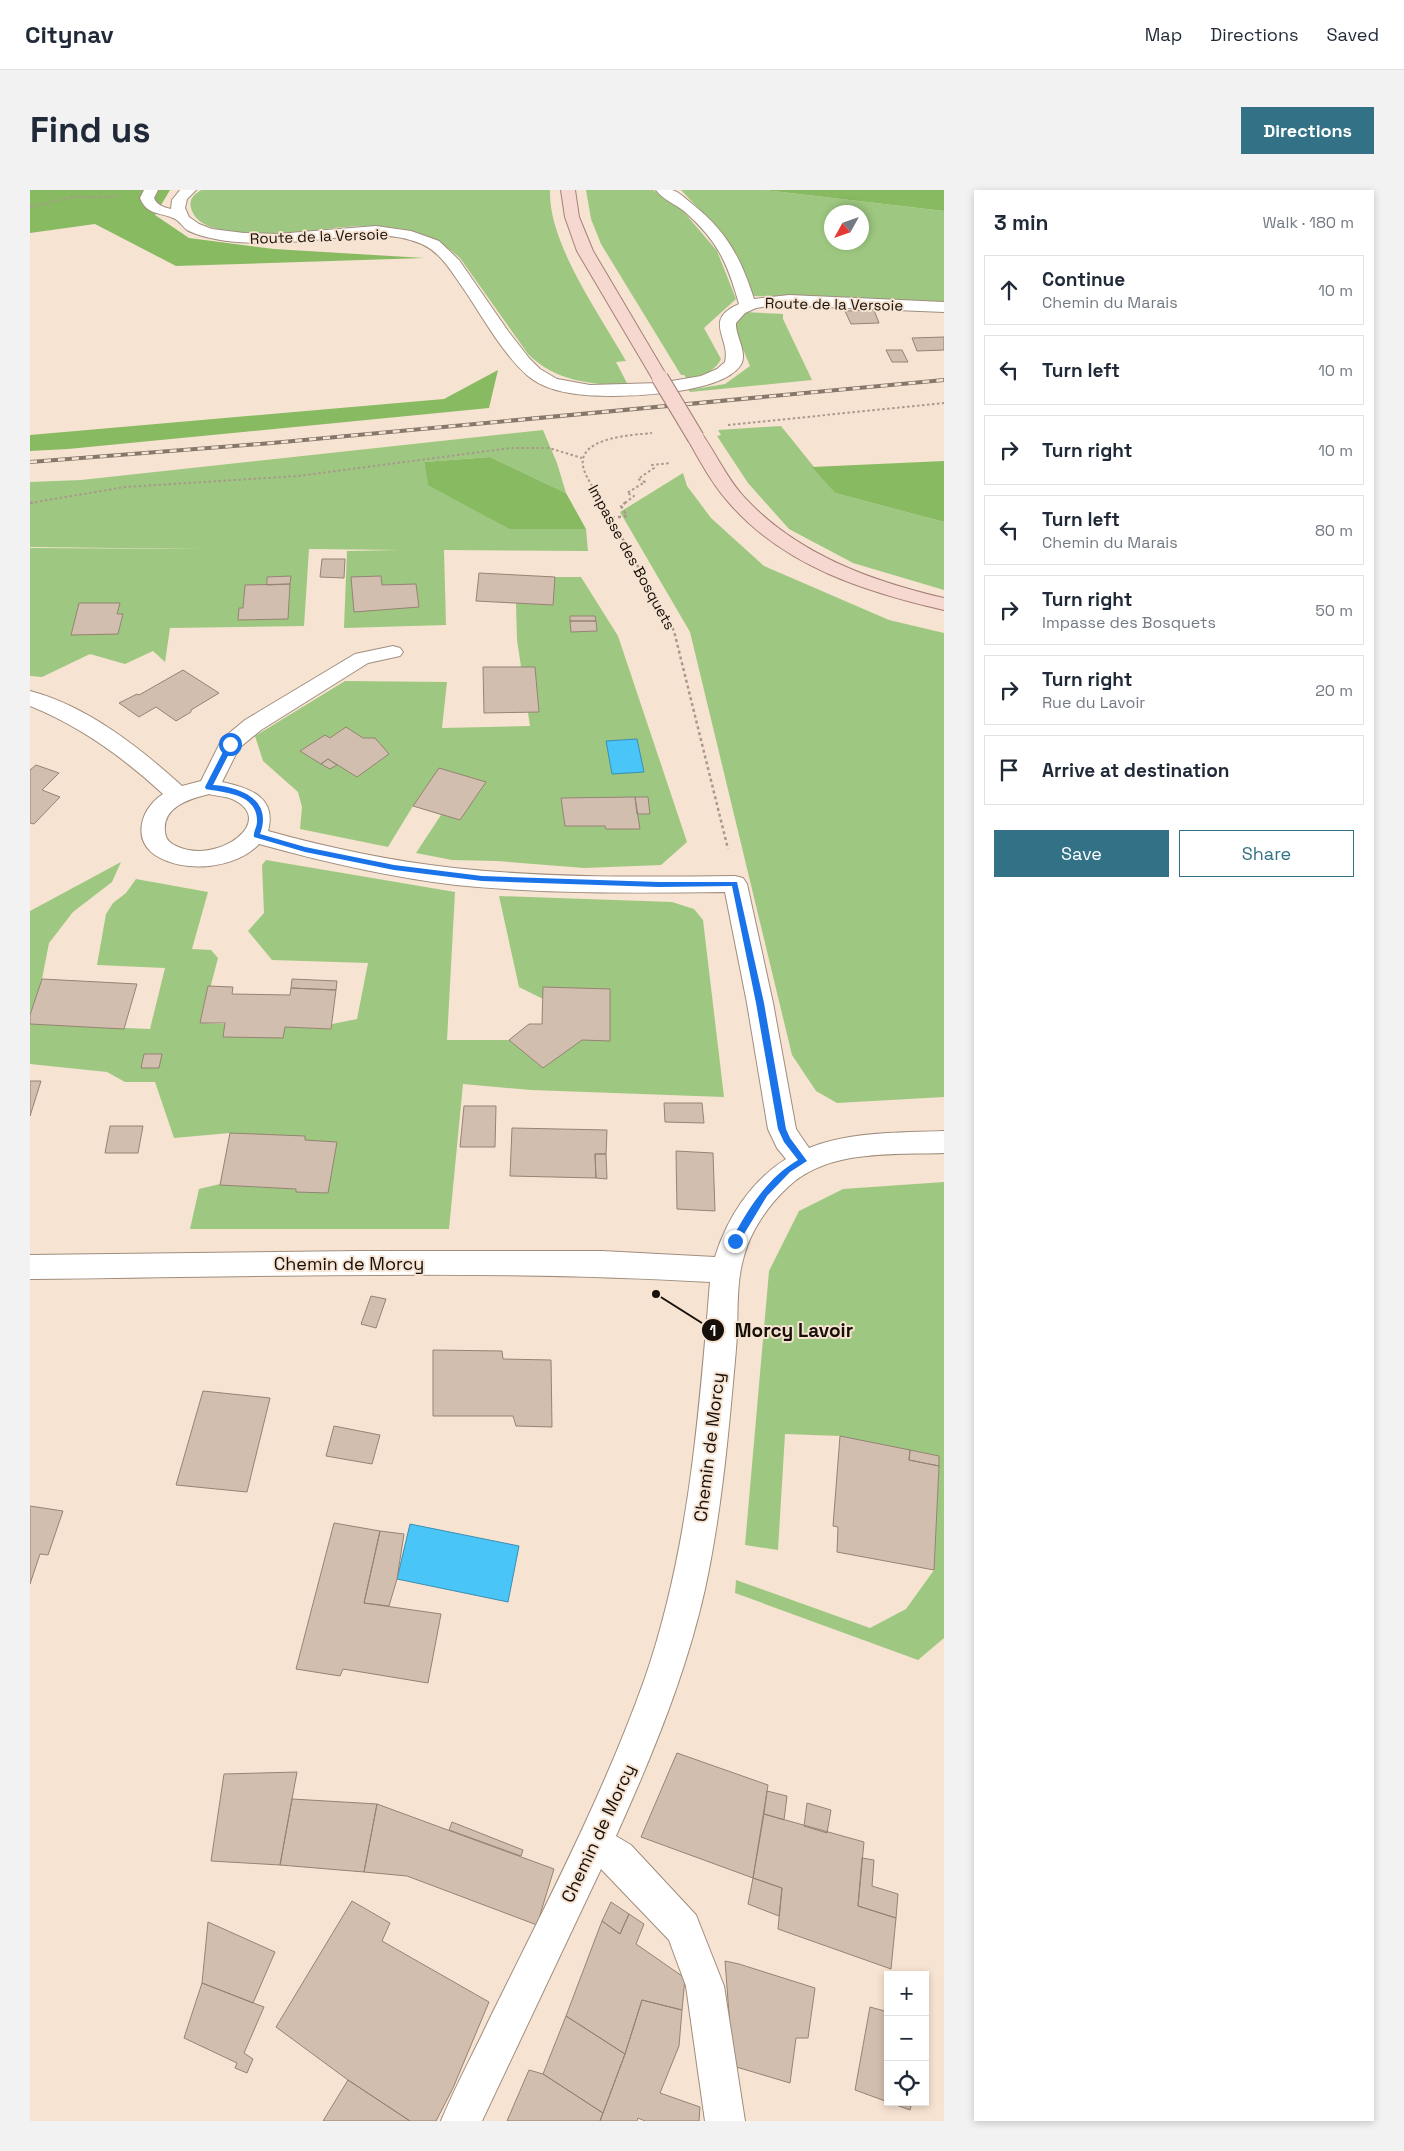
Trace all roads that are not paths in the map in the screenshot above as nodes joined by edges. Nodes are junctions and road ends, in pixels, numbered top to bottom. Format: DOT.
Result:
graph roads {
  1 [pos="189,190"];
  2 [pos="568,190"];
  3 [pos="663,190"];
  4 [pos="150,197"];
  5 [pos="179,214"];
  6 [pos="748,306"];
  7 [pos="944,307"];
  8 [pos="944,604"];
  9 [pos="393,652"];
  10 [pos="30,698"];
  11 [pos="209,787"];
  12 [pos="178,795"];
  13 [pos="256,835"];
  14 [pos="944,1142"];
  15 [pos="803,1161"];
  16 [pos="30,1268"];
  17 [pos="726,1270"];
  18 [pos="594,1844"];
  19 [pos="461,2121"];
  20 [pos="725,2121"];
  1 -- 5 [label="street"];
  2 -- 8 [label="main road, bridge"];
  3 -- 6 [label="street"];
  4 -- 5 [label="street"];
  5 -- 6 [label="street, Route de la Versoie"];
  6 -- 7 [label="street, Route de la Versoie"];
  9 -- 11 [label="street"];
  10 -- 12 [label="street"];
  11 -- 12 [label="street"];
  11 -- 13 [label="street"];
  12 -- 13 [label="street"];
  13 -- 15 [label="street"];
  14 -- 15 [label="street"];
  15 -- 17 [label="street"];
  16 -- 17 [label="street, Chemin de Morcy"];
  17 -- 18 [label="street, Chemin de Morcy"];
  18 -- 19 [label="street, Chemin de Morcy"];
  18 -- 20 [label="street"];
}
